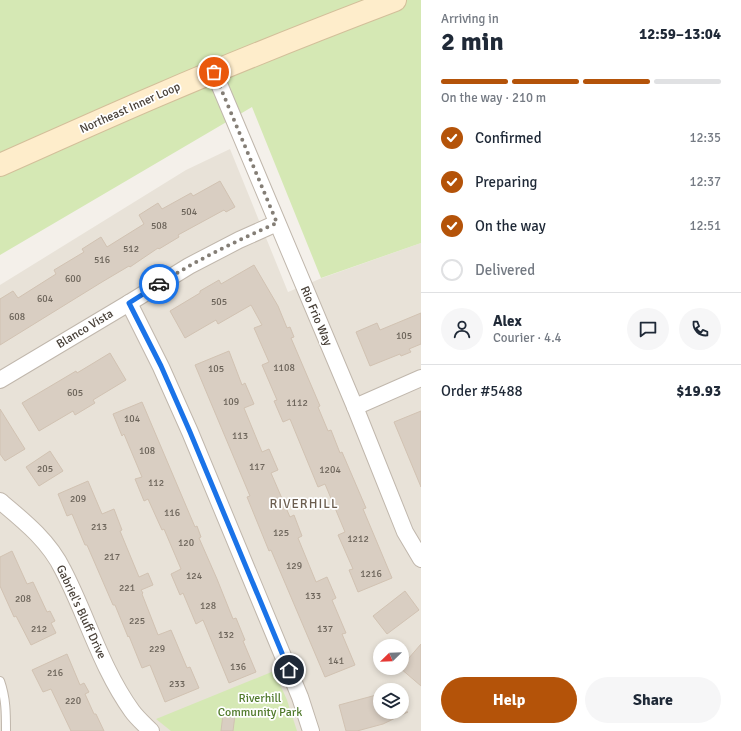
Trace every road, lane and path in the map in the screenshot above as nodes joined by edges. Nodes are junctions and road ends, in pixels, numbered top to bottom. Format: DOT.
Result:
graph roads {
  1 [pos="395,0"];
  2 [pos="214,72"];
  3 [pos="0,165"];
  4 [pos="277,223"];
  5 [pos="129,303"];
  6 [pos="421,378"];
  7 [pos="0,380"];
  8 [pos="355,407"];
  9 [pos="0,501"];
  10 [pos="421,559"];
  11 [pos="0,681"];
  12 [pos="6,731"];
  13 [pos="151,731"];
  14 [pos="311,731"];
  1 -- 2 [label="main road, Northeast Inner Loop"];
  2 -- 3 [label="main road, Northeast Inner Loop"];
  2 -- 4 [label="street, Rio Frio Way"];
  4 -- 5 [label="street, Blanco Vista"];
  4 -- 8 [label="street, Rio Frio Way"];
  5 -- 7 [label="street, Blanco Vista"];
  5 -- 14 [label="street"];
  6 -- 8 [label="street"];
  8 -- 10 [label="street, Rio Frio Way"];
  9 -- 13 [label="street, Gabriel's Bluff Drive"];
  11 -- 12 [label="lane"];
}
